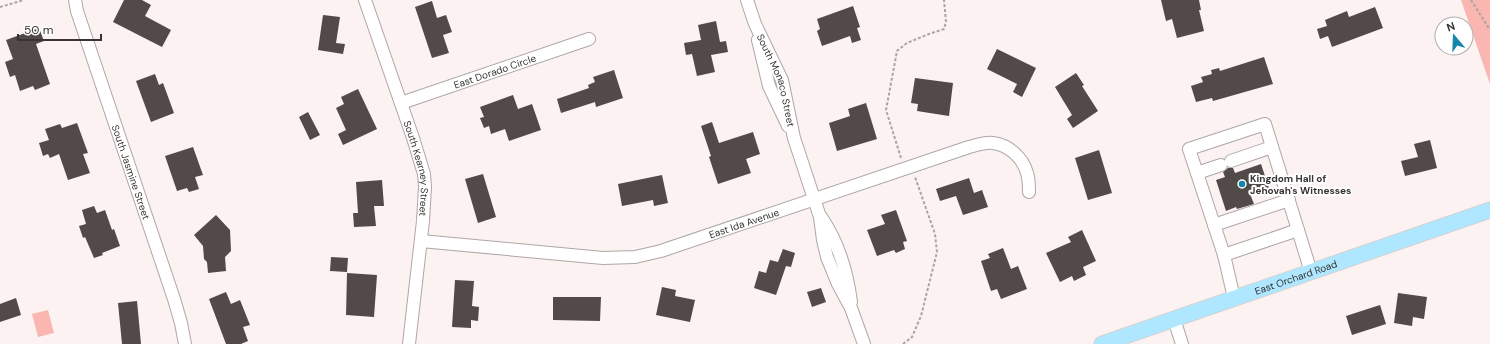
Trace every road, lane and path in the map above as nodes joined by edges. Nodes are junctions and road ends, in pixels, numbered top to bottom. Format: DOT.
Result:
graph roads {
  1 [pos="24,0"];
  2 [pos="75,0"];
  3 [pos="365,0"];
  4 [pos="747,0"];
  5 [pos="944,0"];
  6 [pos="1472,0"];
  7 [pos="0,8"];
  8 [pos="1490,30"];
  9 [pos="589,39"];
  10 [pos="401,103"];
  11 [pos="1272,147"];
  12 [pos="908,167"];
  13 [pos="1197,173"];
  14 [pos="1029,192"];
  15 [pos="815,199"];
  16 [pos="1289,200"];
  17 [pos="1490,210"];
  18 [pos="1214,225"];
  19 [pos="1298,230"];
  20 [pos="421,241"];
  21 [pos="1224,255"];
  22 [pos="1311,272"];
  23 [pos="1234,298"];
  24 [pos="1174,319"];
  25 [pos="185,344"];
  26 [pos="409,344"];
  27 [pos="864,344"];
  28 [pos="903,344"];
  29 [pos="1102,344"];
  30 [pos="1182,344"];
  1 -- 7 [label="path"];
  2 -- 25 [label="street, South Jasmine Street"];
  3 -- 10 [label="street, South Kearney Street"];
  4 -- 15 [label="street, South Monaco Street"];
  5 -- 12 [label="path"];
  6 -- 8 [label="path"];
  9 -- 10 [label="street, East Dorado Circle"];
  10 -- 20 [label="street, South Kearney Street"];
  11 -- 13 [label="street"];
  11 -- 13 [label="street"];
  11 -- 16 [label="street"];
  12 -- 14 [label="street, East Ida Avenue"];
  12 -- 15 [label="street, East Ida Avenue"];
  12 -- 28 [label="path"];
  13 -- 18 [label="street"];
  15 -- 20 [label="street, East Ida Avenue"];
  15 -- 27 [label="street, South Monaco Street"];
  16 -- 18 [label="street"];
  16 -- 19 [label="street"];
  17 -- 22 [label="main road, East Orchard Road"];
  18 -- 21 [label="street"];
  19 -- 21 [label="street"];
  19 -- 22 [label="street"];
  20 -- 26 [label="street, South Kearney Street"];
  21 -- 23 [label="street"];
  22 -- 23 [label="main road, East Orchard Road"];
  23 -- 24 [label="main road, East Orchard Road"];
  24 -- 29 [label="main road, East Orchard Road"];
  24 -- 30 [label="street"];
}
